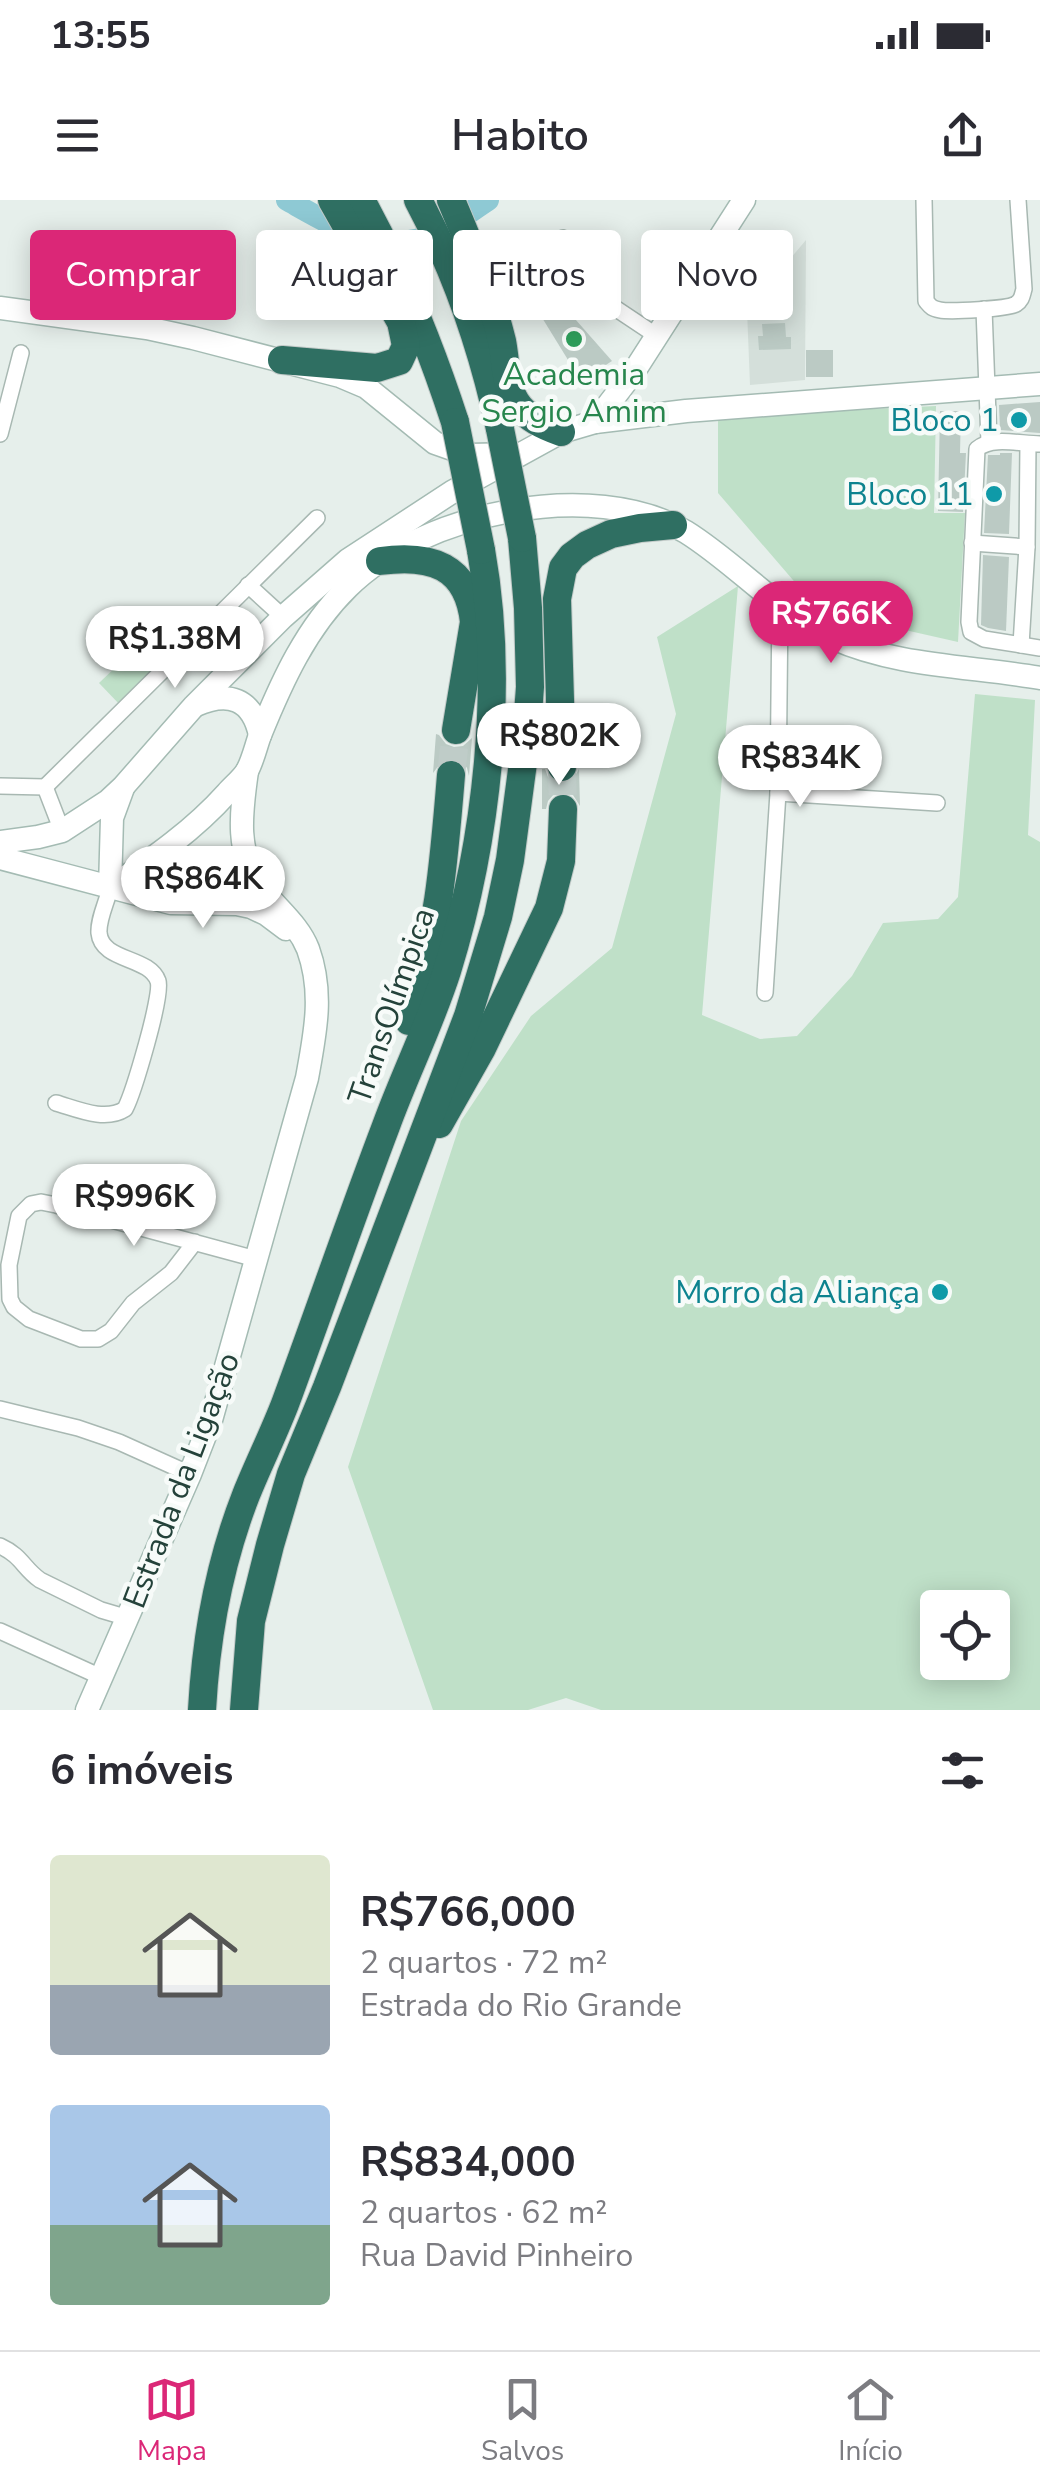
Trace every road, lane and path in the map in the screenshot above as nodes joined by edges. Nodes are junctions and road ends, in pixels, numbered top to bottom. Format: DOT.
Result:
graph roads {
  1 [pos="744,200"];
  2 [pos="924,200"];
  3 [pos="1018,200"];
  4 [pos="451,201"];
  5 [pos="420,205"];
  6 [pos="0,308"];
  7 [pos="984,308"];
  8 [pos="621,312"];
  9 [pos="400,320"];
  10 [pos="417,320"];
  11 [pos="657,336"];
  12 [pos="21,353"];
  13 [pos="282,360"];
  14 [pos="635,370"];
  15 [pos="1040,384"];
  16 [pos="986,388"];
  17 [pos="686,410"];
  18 [pos="595,422"];
  19 [pos="561,432"];
  20 [pos="0,434"];
  21 [pos="989,442"];
  22 [pos="1034,444"];
  23 [pos="520,454"];
  24 [pos="317,518"];
  25 [pos="673,526"];
  26 [pos="972,543"];
  27 [pos="1027,547"];
  28 [pos="380,561"];
  29 [pos="248,585"];
  30 [pos="785,614"];
  31 [pos="283,617"];
  32 [pos="1040,636"];
  33 [pos="1021,645"];
  34 [pos="1040,648"];
  35 [pos="1040,678"];
  36 [pos="194,706"];
  37 [pos="456,730"];
  38 [pos="260,735"];
  39 [pos="562,767"];
  40 [pos="247,771"];
  41 [pos="451,775"];
  42 [pos="0,786"];
  43 [pos="45,787"];
  44 [pos="123,788"];
  45 [pos="778,793"];
  46 [pos="936,803"];
  47 [pos="562,809"];
  48 [pos="62,832"];
  49 [pos="110,836"];
  50 [pos="0,842"];
  51 [pos="156,857"];
  52 [pos="0,858"];
  53 [pos="30,865"];
  54 [pos="110,888"];
  55 [pos="310,953"];
  56 [pos="765,993"];
  57 [pos="56,1103"];
  58 [pos="386,1123"];
  59 [pos="411,1163"];
  60 [pos="195,1242"];
  61 [pos="256,1258"];
  62 [pos="0,1409"];
  63 [pos="190,1474"];
  64 [pos="0,1546"];
  65 [pos="128,1618"];
  66 [pos="0,1631"];
  67 [pos="102,1677"];
  68 [pos="86,1710"];
  69 [pos="202,1710"];
  70 [pos="244,1710"];
  1 -- 11 [label="main road"];
  2 -- 7 [label="street"];
  3 -- 7 [label="street"];
  4 -- 19 [label="highway"];
  5 -- 59 [label="highway, bridge"];
  6 -- 13 [label="main road"];
  7 -- 16 [label="street"];
  8 -- 11 [label="street"];
  9 -- 13 [label="highway"];
  10 -- 58 [label="highway, TransOlímpica, bridge"];
  11 -- 14 [label="main road"];
  12 -- 20 [label="street"];
  13 -- 23 [label="main road"];
  14 -- 17 [label="main road"];
  14 -- 18 [label="main road"];
  15 -- 16 [label="main road"];
  16 -- 17 [label="main road"];
  16 -- 21 [label="street"];
  17 -- 18 [label="main road"];
  18 -- 19 [label="main road"];
  19 -- 23 [label="main road"];
  21 -- 22 [label="street"];
  21 -- 26 [label="street"];
  22 -- 27 [label="street"];
  23 -- 31 [label="main road"];
  24 -- 29 [label="street"];
  25 -- 28 [label="main road"];
  25 -- 30 [label="main road"];
  25 -- 39 [label="highway"];
  26 -- 27 [label="street"];
  26 -- 33 [label="street"];
  27 -- 33 [label="street"];
  28 -- 37 [label="highway"];
  28 -- 38 [label="main road"];
  29 -- 31 [label="street"];
  29 -- 43 [label="street"];
  30 -- 35 [label="main road"];
  30 -- 45 [label="street"];
  31 -- 36 [label="main road"];
  32 -- 34 [label="street"];
  33 -- 34 [label="street"];
  36 -- 38 [label="main road"];
  36 -- 44 [label="main road"];
  38 -- 40 [label="main road"];
  40 -- 51 [label="main road"];
  40 -- 55 [label="main road, Estrada da Ligação"];
  41 -- 58 [label="highway"];
  42 -- 43 [label="street"];
  43 -- 48 [label="street"];
  44 -- 48 [label="main road"];
  44 -- 49 [label="main road"];
  45 -- 46 [label="street"];
  45 -- 56 [label="street"];
  47 -- 59 [label="highway"];
  48 -- 50 [label="main road"];
  48 -- 53 [label="main road"];
  49 -- 51 [label="main road"];
  49 -- 54 [label="main road"];
  51 -- 54 [label="main road"];
  52 -- 53 [label="main road"];
  53 -- 54 [label="main road"];
  54 -- 55 [label="main road"];
  54 -- 57 [label="street"];
  55 -- 61 [label="main road, Estrada da Ligação"];
  58 -- 69 [label="highway, TransOlímpica"];
  59 -- 70 [label="highway"];
  60 -- 60 [label="street"];
  60 -- 61 [label="street"];
  61 -- 63 [label="main road, Estrada da Ligação"];
  62 -- 63 [label="street"];
  63 -- 65 [label="main road, Estrada da Ligação"];
  64 -- 65 [label="street"];
  65 -- 67 [label="main road, Estrada da Ligação"];
  66 -- 67 [label="street"];
  67 -- 68 [label="main road, Estrada da Ligação"];
}
